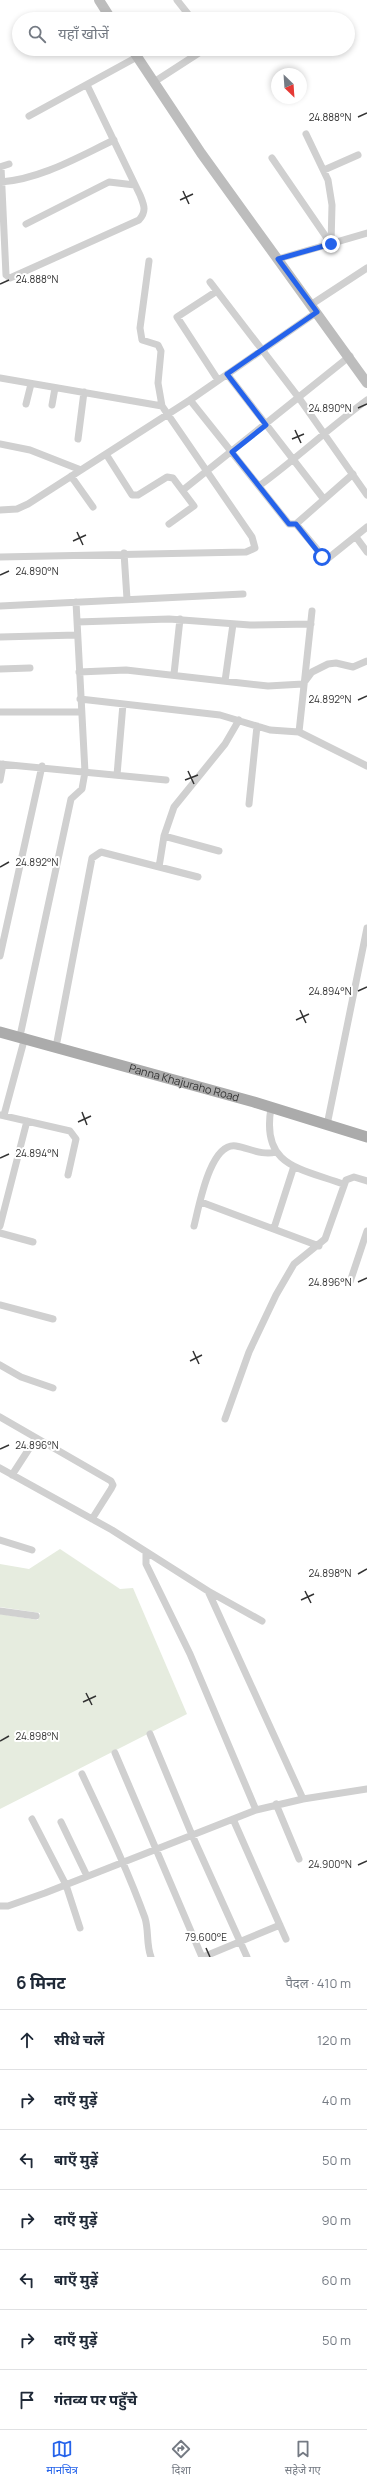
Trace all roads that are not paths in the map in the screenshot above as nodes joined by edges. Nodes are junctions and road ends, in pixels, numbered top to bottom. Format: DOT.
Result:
graph roads {
  1 [pos="177,0"];
  2 [pos="101,1"];
  3 [pos="108,12"];
  4 [pos="186,12"];
  5 [pos="130,56"];
  6 [pos="136,56"];
  7 [pos="194,56"];
  8 [pos="154,82"];
  9 [pos="87,85"];
  10 [pos="29,116"];
  11 [pos="306,134"];
  12 [pos="114,140"];
  13 [pos="358,155"];
  14 [pos="272,158"];
  15 [pos="9,164"];
  16 [pos="0,167"];
  17 [pos="324,170"];
  18 [pos="2,182"];
  19 [pos="135,185"];
  20 [pos="2,217"];
  21 [pos="26,224"];
  22 [pos="367,233"];
  23 [pos="331,244"];
  24 [pos="278,259"];
  25 [pos="149,261"];
  26 [pos="367,268"];
  27 [pos="210,282"];
  28 [pos="217,291"];
  29 [pos="315,308"];
  30 [pos="262,351"];
  31 [pos="350,356"];
  32 [pos="227,374"];
  33 [pos="0,378"];
  34 [pos="218,380"];
  35 [pos="367,383"];
  36 [pos="31,384"];
  37 [pos="55,388"];
  38 [pos="84,392"];
  39 [pos="299,398"];
  40 [pos="190,400"];
  41 [pos="367,400"];
  42 [pos="26,404"];
  43 [pos="52,405"];
  44 [pos="162,406"];
  45 [pos="169,413"];
  46 [pos="266,425"];
  47 [pos="324,432"];
  48 [pos="78,439"];
  49 [pos="0,444"];
  50 [pos="232,452"];
  51 [pos="106,454"];
  52 [pos="294,460"];
  53 [pos="81,470"];
  54 [pos="207,472"];
  55 [pos="353,474"];
  56 [pos="72,476"];
  57 [pos="259,486"];
  58 [pos="183,490"];
  59 [pos="367,495"];
  60 [pos="323,498"];
  61 [pos="93,508"];
  62 [pos="0,510"];
  63 [pos="169,524"];
  64 [pos="296,524"];
  65 [pos="367,527"];
  66 [pos="356,537"];
  67 [pos="367,552"];
  68 [pos="124,553"];
  69 [pos="0,557"];
  70 [pos="243,594"];
  71 [pos="127,599"];
  72 [pos="76,602"];
  73 [pos="0,606"];
  74 [pos="312,611"];
  75 [pos="180,619"];
  76 [pos="77,622"];
  77 [pos="233,624"];
  78 [pos="310,624"];
  79 [pos="77,635"];
  80 [pos="0,637"];
  81 [pos="367,661"];
  82 [pos="30,668"];
  83 [pos="0,669"];
  84 [pos="79,672"];
  85 [pos="174,674"];
  86 [pos="225,681"];
  87 [pos="303,684"];
  88 [pos="80,699"];
  89 [pos="123,704"];
  90 [pos="0,712"];
  91 [pos="81,712"];
  92 [pos="239,720"];
  93 [pos="257,726"];
  94 [pos="299,732"];
  95 [pos="2,764"];
  96 [pos="42,766"];
  97 [pos="367,766"];
  98 [pos="85,772"];
  99 [pos="117,775"];
  100 [pos="0,780"];
  101 [pos="166,780"];
  102 [pos="249,804"];
  103 [pos="164,836"];
  104 [pos="219,851"];
  105 [pos="159,867"];
  106 [pos="198,877"];
  107 [pos="367,928"];
  108 [pos="0,956"];
  109 [pos="0,1032"];
  110 [pos="23,1037"];
  111 [pos="56,1047"];
  112 [pos="271,1108"];
  113 [pos="2,1115"];
  114 [pos="27,1121"];
  115 [pos="327,1125"];
  116 [pos="367,1137"];
  117 [pos="276,1152"];
  118 [pos="294,1166"];
  119 [pos="68,1176"];
  120 [pos="367,1181"];
  121 [pos="343,1184"];
  122 [pos="201,1202"];
  123 [pos="0,1226"];
  124 [pos="194,1226"];
  125 [pos="274,1228"];
  126 [pos="367,1231"];
  127 [pos="0,1234"];
  128 [pos="33,1242"];
  129 [pos="319,1246"];
  130 [pos="350,1282"];
  131 [pos="0,1304"];
  132 [pos="53,1319"];
  133 [pos="0,1365"];
  134 [pos="52,1388"];
  135 [pos="0,1417"];
  136 [pos="225,1419"];
  137 [pos="36,1438"];
  138 [pos="0,1468"];
  139 [pos="12,1475"];
  140 [pos="92,1519"];
  141 [pos="0,1540"];
  142 [pos="32,1550"];
  143 [pos="146,1553"];
  144 [pos="208,1591"];
  145 [pos="0,1611"];
  146 [pos="36,1616"];
  147 [pos="262,1621"];
  148 [pos="150,1734"];
  149 [pos="115,1753"];
  150 [pos="82,1774"];
  151 [pos="367,1789"];
  152 [pos="303,1799"];
  153 [pos="276,1804"];
  154 [pos="256,1810"];
  155 [pos="32,1819"];
  156 [pos="233,1819"];
  157 [pos="61,1822"];
  158 [pos="192,1835"];
  159 [pos="156,1849"];
  160 [pos="299,1859"];
  161 [pos="123,1862"];
  162 [pos="87,1876"];
  163 [pos="66,1885"];
  164 [pos="0,1906"];
  165 [pos="280,1925"];
  166 [pos="80,1928"];
  167 [pos="286,1938"];
  168 [pos="240,1942"];
  169 [pos="151,1957"];
  170 [pos="202,1957"];
  171 [pos="247,1957"];
  1 -- 4 [label="street"];
  2 -- 3 [label="main road"];
  5 -- 9 [label="street"];
  6 -- 8 [label="main road"];
  7 -- 8 [label="street"];
  8 -- 24 [label="main road"];
  9 -- 10 [label="street"];
  9 -- 12 [label="street"];
  11 -- 17 [label="street"];
  12 -- 18 [label="street"];
  12 -- 19 [label="street"];
  13 -- 17 [label="street"];
  14 -- 23 [label="street"];
  15 -- 16 [label="street"];
  16 -- 18 [label="street"];
  17 -- 23 [label="street"];
  18 -- 20 [label="street"];
  19 -- 20 [label="street"];
  19 -- 21 [label="street"];
  22 -- 23 [label="street"];
  23 -- 24 [label="street"];
  24 -- 29 [label="main road"];
  25 -- 44 [label="street"];
  26 -- 29 [label="street"];
  27 -- 28 [label="street"];
  28 -- 30 [label="street"];
  28 -- 34 [label="street"];
  29 -- 30 [label="street"];
  29 -- 31 [label="main road"];
  30 -- 32 [label="street"];
  30 -- 39 [label="street"];
  31 -- 35 [label="main road"];
  31 -- 39 [label="street"];
  32 -- 34 [label="street"];
  32 -- 46 [label="street"];
  33 -- 36 [label="street"];
  34 -- 40 [label="street"];
  36 -- 37 [label="street"];
  36 -- 42 [label="street"];
  37 -- 38 [label="street"];
  37 -- 43 [label="street"];
  38 -- 44 [label="street"];
  38 -- 48 [label="street"];
  39 -- 46 [label="street"];
  39 -- 47 [label="street"];
  40 -- 45 [label="street"];
  40 -- 50 [label="street"];
  41 -- 47 [label="street"];
  44 -- 45 [label="street"];
  45 -- 51 [label="street"];
  45 -- 54 [label="street"];
  46 -- 50 [label="street"];
  46 -- 52 [label="street"];
  47 -- 52 [label="street"];
  47 -- 55 [label="street"];
  49 -- 53 [label="street"];
  50 -- 54 [label="street"];
  50 -- 57 [label="street"];
  51 -- 53 [label="street"];
  51 -- 58 [label="street"];
  52 -- 57 [label="street"];
  52 -- 60 [label="street"];
  53 -- 56 [label="street"];
  54 -- 58 [label="street"];
  54 -- 68 [label="street"];
  55 -- 59 [label="street"];
  55 -- 60 [label="street"];
  56 -- 61 [label="street"];
  56 -- 62 [label="street"];
  57 -- 64 [label="street"];
  58 -- 63 [label="street"];
  60 -- 64 [label="street"];
  64 -- 66 [label="street"];
  65 -- 66 [label="street"];
  66 -- 67 [label="street"];
  68 -- 69 [label="street"];
  68 -- 71 [label="street"];
  70 -- 71 [label="street"];
  71 -- 72 [label="street"];
  72 -- 73 [label="street"];
  72 -- 76 [label="street"];
  74 -- 78 [label="street"];
  75 -- 76 [label="street"];
  75 -- 77 [label="street"];
  75 -- 85 [label="street"];
  76 -- 79 [label="street"];
  77 -- 78 [label="street"];
  77 -- 86 [label="street"];
  78 -- 87 [label="street"];
  79 -- 80 [label="street"];
  79 -- 84 [label="street"];
  81 -- 87 [label="street"];
  82 -- 83 [label="street"];
  84 -- 85 [label="street"];
  84 -- 88 [label="street"];
  85 -- 86 [label="street"];
  86 -- 87 [label="street"];
  87 -- 94 [label="street"];
  88 -- 89 [label="street"];
  88 -- 91 [label="street"];
  89 -- 92 [label="street"];
  89 -- 99 [label="street"];
  90 -- 91 [label="street"];
  91 -- 98 [label="street"];
  92 -- 93 [label="street"];
  92 -- 103 [label="street"];
  93 -- 94 [label="street"];
  93 -- 102 [label="street"];
  94 -- 97 [label="street"];
  95 -- 96 [label="street"];
  95 -- 100 [label="street"];
  96 -- 98 [label="street"];
  96 -- 108 [label="street"];
  98 -- 99 [label="street"];
  98 -- 110 [label="street"];
  99 -- 101 [label="street"];
  103 -- 104 [label="street"];
  103 -- 105 [label="street"];
  105 -- 106 [label="street"];
  105 -- 111 [label="street"];
  107 -- 115 [label="street"];
  109 -- 110 [label="main road, Panna Khajuraho Road"];
  110 -- 111 [label="main road, Panna Khajuraho Road"];
  110 -- 113 [label="street"];
  111 -- 112 [label="main road, Panna Khajuraho Road"];
  112 -- 115 [label="main road, Panna Khajuraho Road"];
  112 -- 117 [label="street"];
  113 -- 114 [label="street"];
  114 -- 119 [label="street"];
  114 -- 123 [label="street"];
  115 -- 116 [label="main road, Panna Khajuraho Road"];
  117 -- 118 [label="street"];
  117 -- 122 [label="street"];
  118 -- 121 [label="street"];
  118 -- 125 [label="street"];
  120 -- 121 [label="street"];
  121 -- 129 [label="street"];
  122 -- 124 [label="street"];
  122 -- 125 [label="street"];
  125 -- 129 [label="street"];
  126 -- 130 [label="street"];
  127 -- 128 [label="street"];
  129 -- 136 [label="street"];
  131 -- 132 [label="street"];
  133 -- 134 [label="street"];
  135 -- 137 [label="street"];
  137 -- 139 [label="street"];
  137 -- 140 [label="street"];
  138 -- 139 [label="street"];
  139 -- 140 [label="street"];
  140 -- 143 [label="street"];
  141 -- 142 [label="street"];
  143 -- 144 [label="street"];
  143 -- 154 [label="street"];
  144 -- 147 [label="street"];
  144 -- 152 [label="street"];
  145 -- 146 [label="street"];
  148 -- 158 [label="street"];
  149 -- 159 [label="street"];
  150 -- 161 [label="street"];
  151 -- 152 [label="street"];
  152 -- 153 [label="street"];
  153 -- 154 [label="street"];
  153 -- 160 [label="street"];
  154 -- 156 [label="street"];
  155 -- 163 [label="street"];
  156 -- 158 [label="street"];
  156 -- 165 [label="street"];
  157 -- 162 [label="street"];
  158 -- 159 [label="street"];
  158 -- 168 [label="street"];
  159 -- 161 [label="street"];
  159 -- 170 [label="street"];
  161 -- 162 [label="street"];
  161 -- 169 [label="street"];
  162 -- 163 [label="street"];
  163 -- 164 [label="street"];
  163 -- 166 [label="street"];
  165 -- 167 [label="street"];
  165 -- 168 [label="street"];
  168 -- 170 [label="street"];
  168 -- 171 [label="street"];
}
